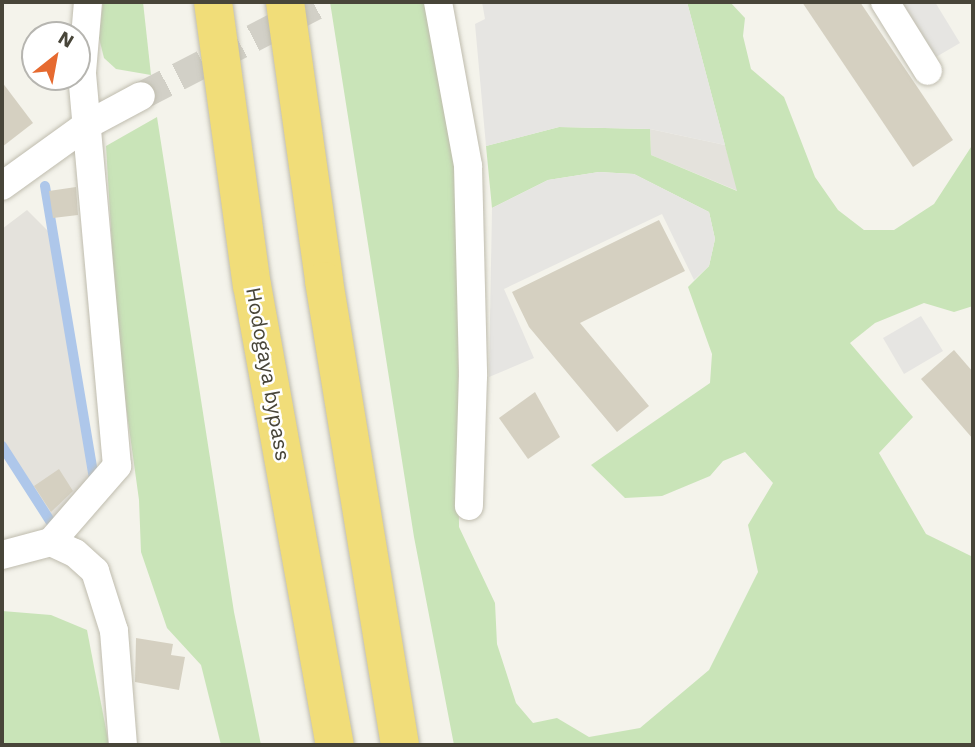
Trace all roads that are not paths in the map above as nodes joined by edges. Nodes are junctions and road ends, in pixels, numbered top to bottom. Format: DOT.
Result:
graph roads {
  1 [pos="88,2"];
  2 [pos="213,2"];
  3 [pos="285,2"];
  4 [pos="438,2"];
  5 [pos="885,2"];
  6 [pos="928,71"];
  7 [pos="141,96"];
  8 [pos="87,125"];
  9 [pos="2,186"];
  10 [pos="469,506"];
  11 [pos="51,542"];
  12 [pos="2,555"];
  13 [pos="123,745"];
  14 [pos="335,745"];
  15 [pos="400,745"];
  1 -- 8 [label="street"];
  2 -- 14 [label="highway, Hodogaya bypass"];
  3 -- 15 [label="highway"];
  4 -- 10 [label="street"];
  5 -- 6 [label="street"];
  7 -- 8 [label="street"];
  8 -- 9 [label="street"];
  8 -- 11 [label="street"];
  11 -- 12 [label="street"];
  11 -- 13 [label="street"];
}
